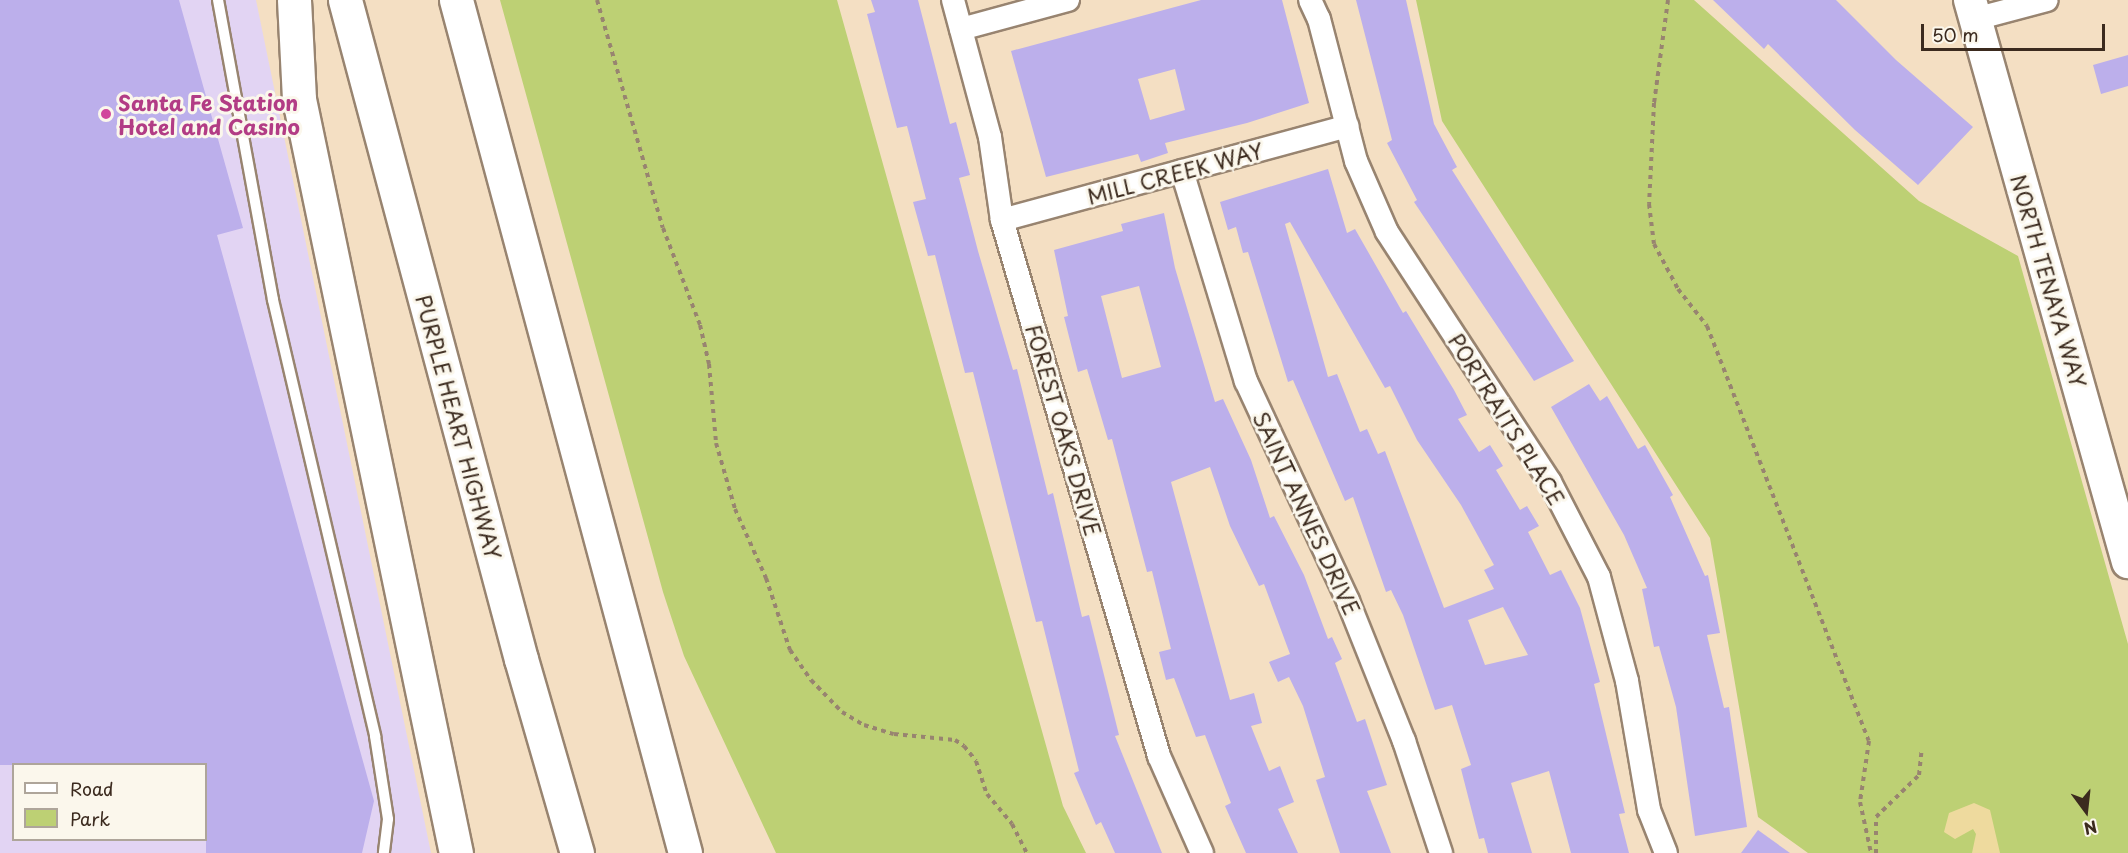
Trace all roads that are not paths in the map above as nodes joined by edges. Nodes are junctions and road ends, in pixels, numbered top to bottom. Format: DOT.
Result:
graph roads {
  1 [pos="218,0"];
  2 [pos="294,0"];
  3 [pos="345,0"];
  4 [pos="456,0"];
  5 [pos="952,0"];
  6 [pos="1068,0"];
  7 [pos="1310,0"];
  8 [pos="2047,0"];
  9 [pos="1972,10"];
  10 [pos="961,29"];
  11 [pos="1347,126"];
  12 [pos="1182,171"];
  13 [pos="1002,220"];
  14 [pos="2128,562"];
  15 [pos="384,853"];
  16 [pos="456,853"];
  17 [pos="577,853"];
  18 [pos="685,853"];
  19 [pos="1202,853"];
  20 [pos="1441,853"];
  21 [pos="1665,853"];
  1 -- 15 [label="lane"];
  2 -- 16 [label="highway"];
  3 -- 17 [label="highway, PURPLE HEART HIGHWAY"];
  4 -- 18 [label="highway"];
  5 -- 10 [label="street, FOREST OAKS DRIVE"];
  6 -- 10 [label="street"];
  7 -- 11 [label="street, PORTRAITS PLACE"];
  8 -- 9 [label="street"];
  9 -- 14 [label="street, NORTH TENAYA WAY"];
  10 -- 13 [label="street, FOREST OAKS DRIVE"];
  11 -- 12 [label="street, MILL CREEK WAY"];
  11 -- 21 [label="street, PORTRAITS PLACE"];
  12 -- 13 [label="street, MILL CREEK WAY"];
  12 -- 20 [label="street, SAINT ANNES DRIVE"];
  13 -- 19 [label="street, FOREST OAKS DRIVE"];
}
